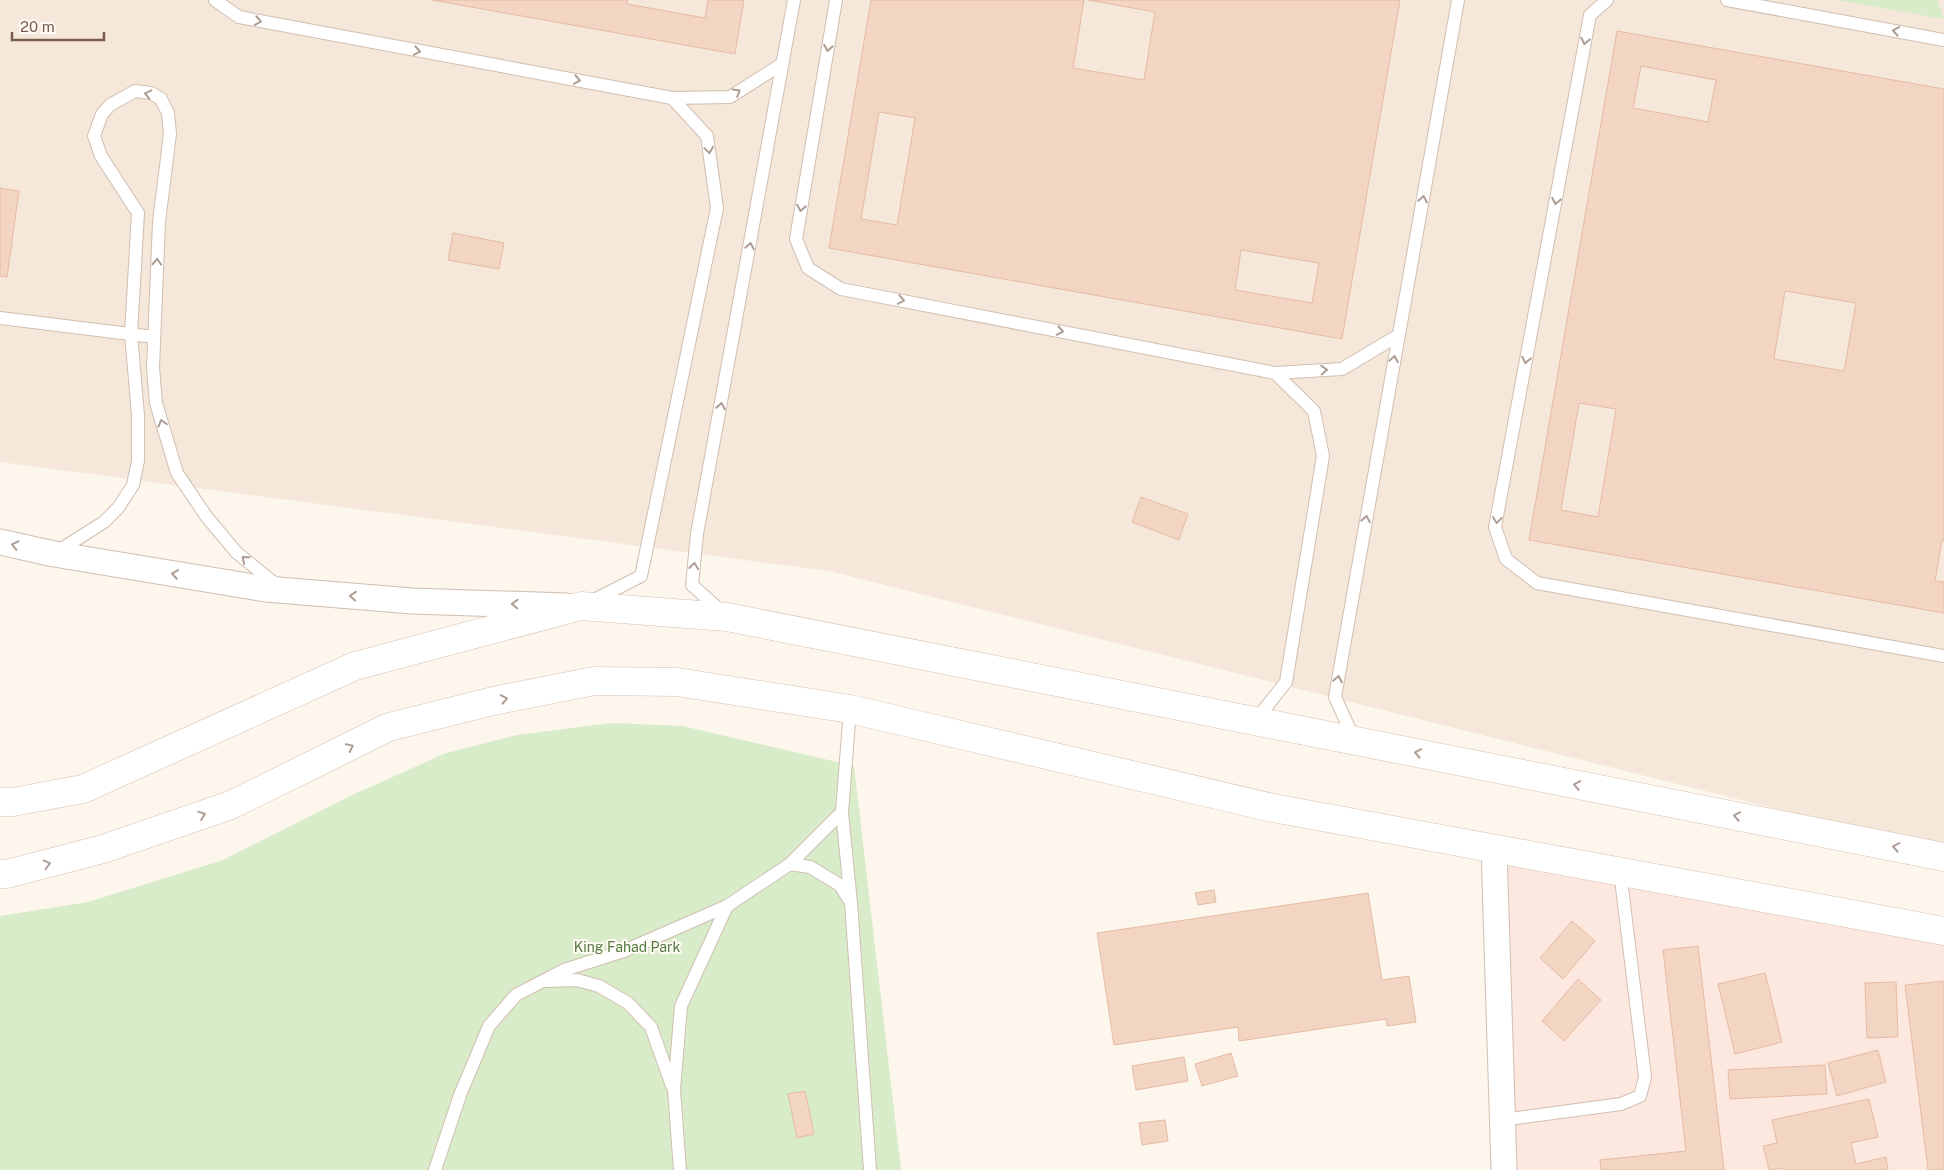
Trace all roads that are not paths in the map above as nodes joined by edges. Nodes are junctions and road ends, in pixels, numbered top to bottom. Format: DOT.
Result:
graph roads {
  1 [pos="215,0"];
  2 [pos="794,0"];
  3 [pos="836,0"];
  4 [pos="1458,0"];
  5 [pos="1607,0"];
  6 [pos="1727,0"];
  7 [pos="1944,40"];
  8 [pos="782,64"];
  9 [pos="672,98"];
  10 [pos="138,213"];
  11 [pos="160,214"];
  12 [pos="0,318"];
  13 [pos="131,334"];
  14 [pos="1399,335"];
  15 [pos="154,337"];
  16 [pos="1276,373"];
  17 [pos="0,542"];
  18 [pos="54,554"];
  19 [pos="282,590"];
  20 [pos="582,606"];
  21 [pos="727,616"];
  22 [pos="1944,656"];
  23 [pos="850,709"];
  24 [pos="1255,721"];
  25 [pos="1355,741"];
  26 [pos="4,802"];
  27 [pos="842,812"];
  28 [pos="1494,848"];
  29 [pos="1944,857"];
  30 [pos="790,864"];
  31 [pos="1620,871"];
  32 [pos="2,874"];
  33 [pos="851,903"];
  34 [pos="726,906"];
  35 [pos="1944,931"];
  36 [pos="544,981"];
  37 [pos="674,1090"];
  38 [pos="1502,1120"];
  39 [pos="435,1170"];
  40 [pos="680,1170"];
  41 [pos="870,1170"];
  42 [pos="1504,1170"];
  1 -- 9 [label="lane, one-way"];
  2 -- 8 [label="lane"];
  3 -- 16 [label="lane, one-way"];
  14 -- 4 [label="lane, one-way"];
  5 -- 22 [label="lane, one-way"];
  7 -- 6 [label="lane, one-way"];
  9 -- 8 [label="lane, one-way"];
  21 -- 8 [label="lane, one-way"];
  9 -- 20 [label="lane, one-way"];
  10 -- 11 [label="lane"];
  11 -- 10 [label="lane, one-way"];
  10 -- 13 [label="lane"];
  15 -- 11 [label="lane, one-way"];
  12 -- 13 [label="lane"];
  13 -- 15 [label="lane"];
  13 -- 18 [label="lane"];
  16 -- 14 [label="lane, one-way"];
  25 -- 14 [label="lane, one-way"];
  19 -- 15 [label="lane, one-way"];
  16 -- 24 [label="lane"];
  18 -- 17 [label="street, one-way"];
  19 -- 18 [label="street, one-way"];
  20 -- 19 [label="street, one-way"];
  20 -- 21 [label="street"];
  20 -- 26 [label="street"];
  21 -- 24 [label="street"];
  23 -- 27 [label="lane"];
  23 -- 28 [label="street"];
  32 -- 23 [label="street, one-way"];
  24 -- 25 [label="street"];
  29 -- 25 [label="street, one-way"];
  27 -- 30 [label="lane"];
  27 -- 33 [label="lane"];
  28 -- 31 [label="street"];
  28 -- 38 [label="street"];
  30 -- 33 [label="lane"];
  30 -- 34 [label="lane"];
  31 -- 35 [label="street"];
  31 -- 38 [label="lane"];
  33 -- 41 [label="lane"];
  34 -- 36 [label="lane"];
  34 -- 37 [label="lane"];
  36 -- 37 [label="lane"];
  36 -- 39 [label="lane"];
  37 -- 40 [label="lane"];
  38 -- 42 [label="street"];
}
